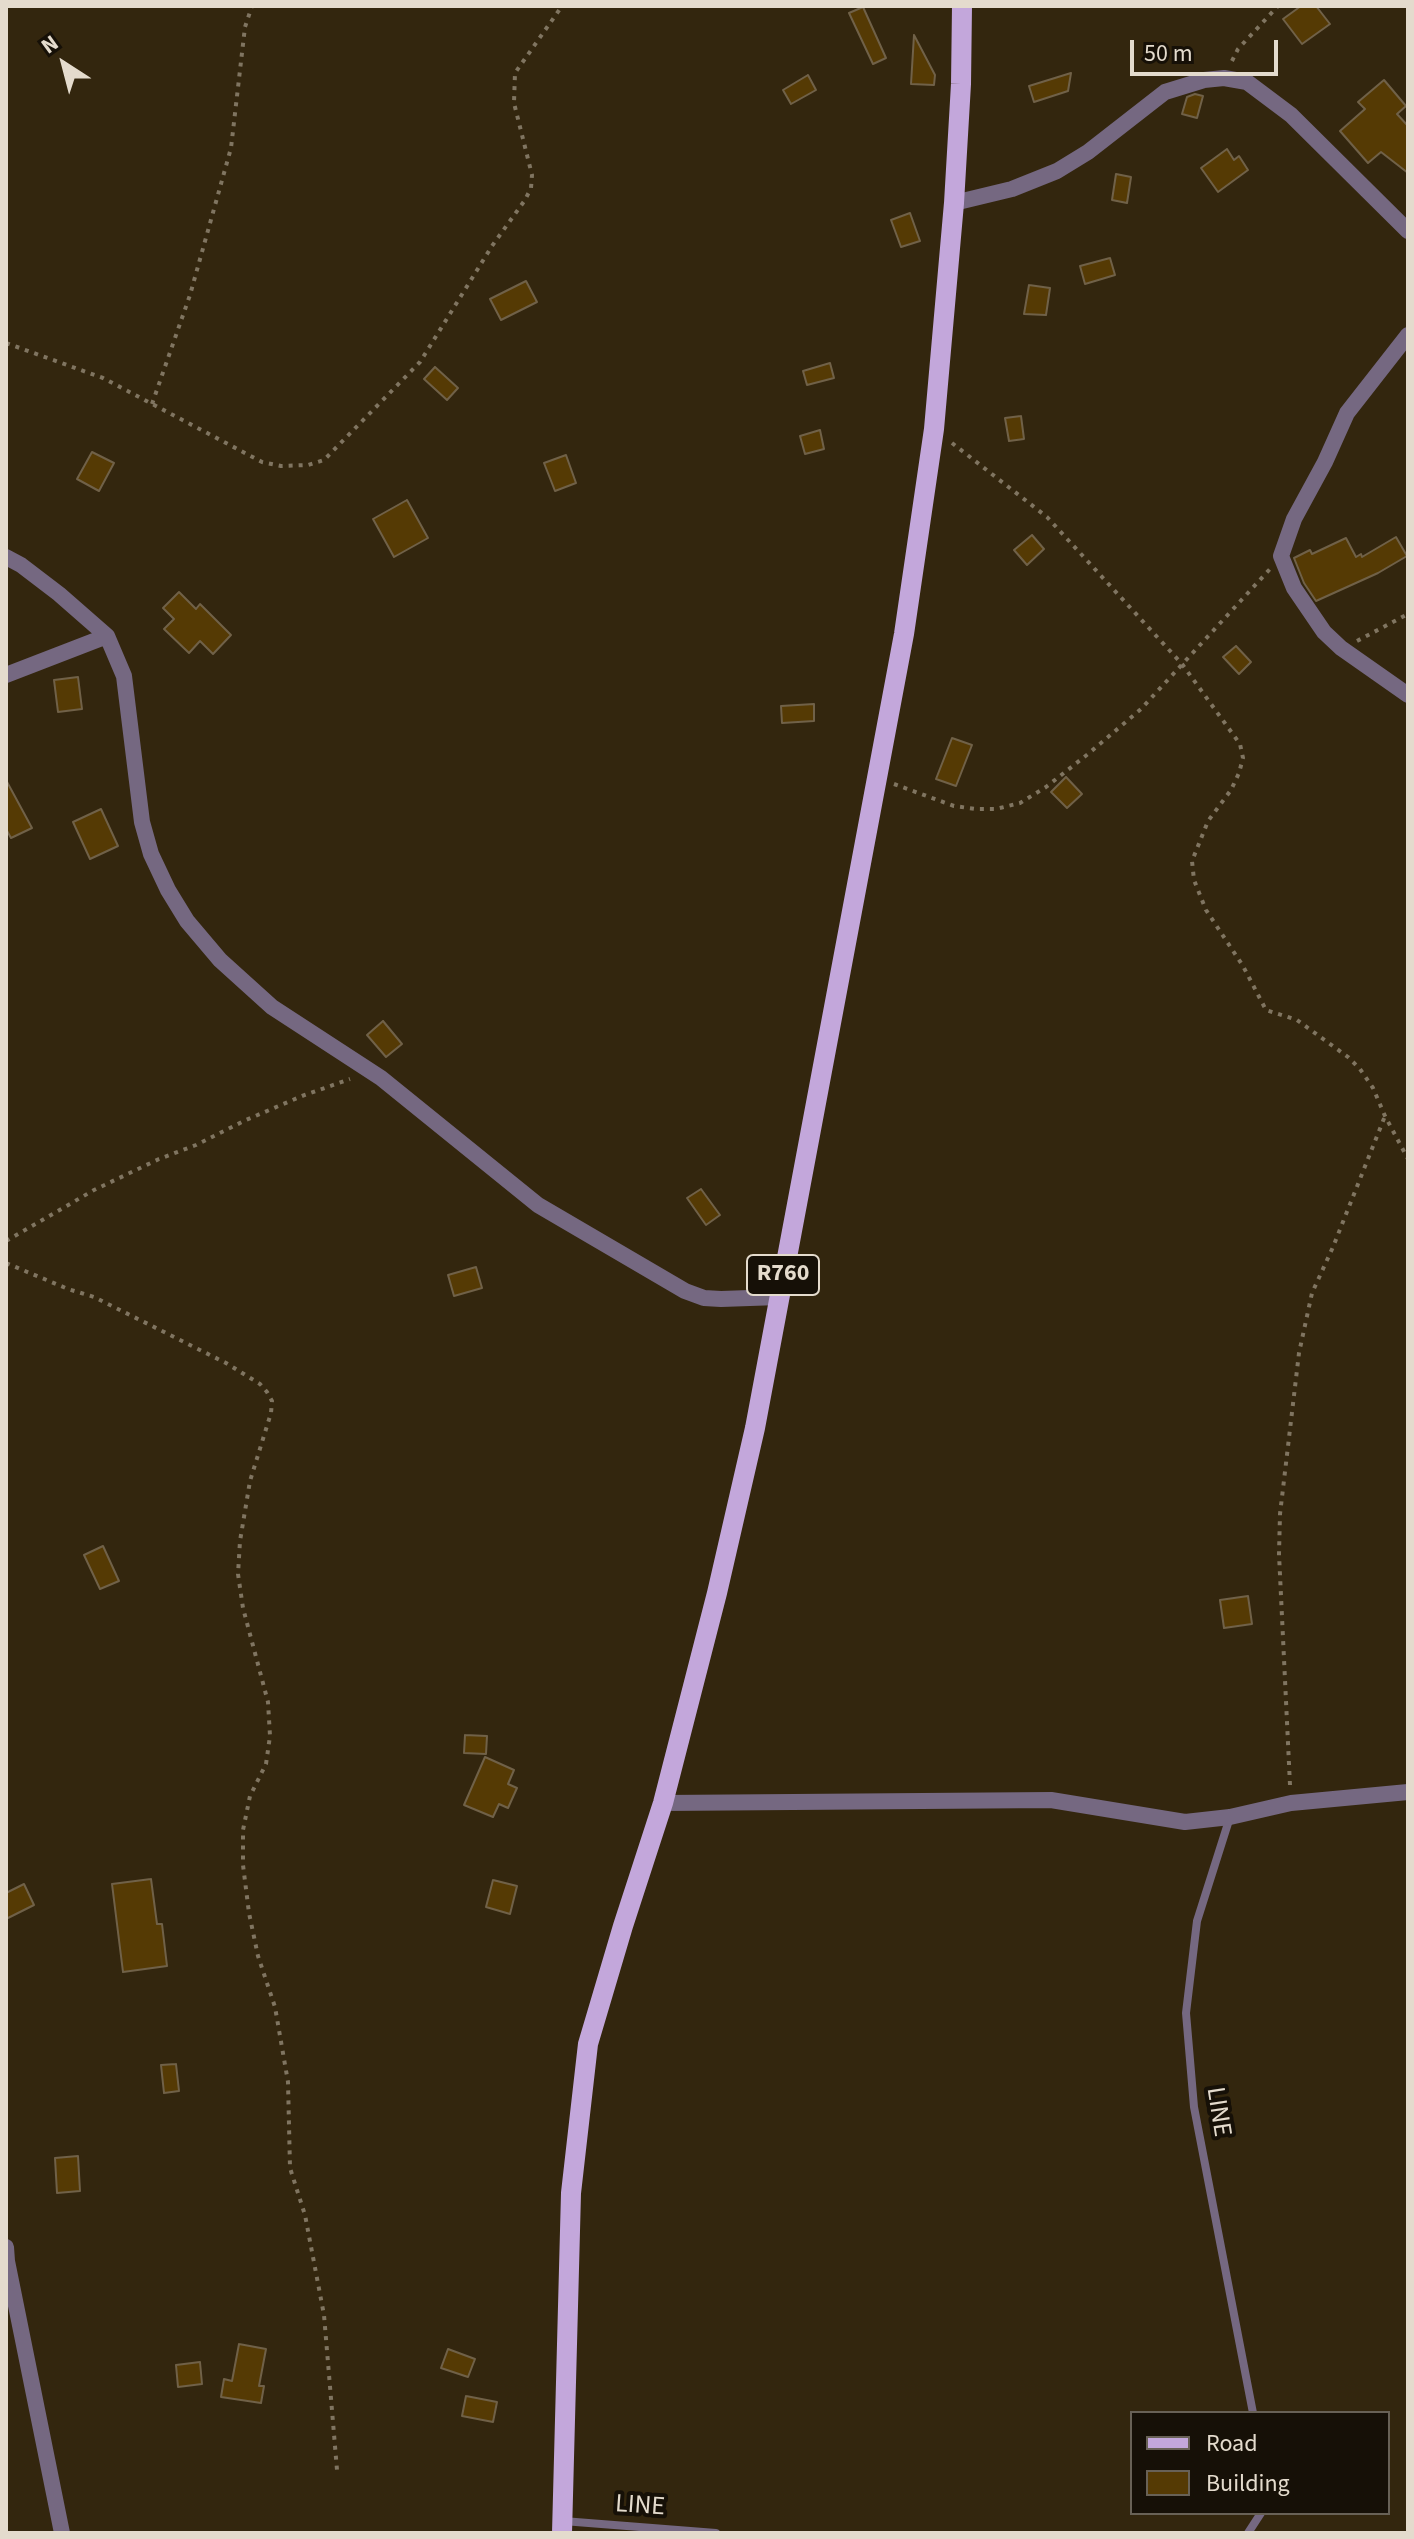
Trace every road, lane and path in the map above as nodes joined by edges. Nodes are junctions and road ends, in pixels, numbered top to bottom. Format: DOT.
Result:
graph roads {
  1 [pos="252,6"];
  2 [pos="562,6"];
  3 [pos="962,6"];
  4 [pos="1278,6"];
  5 [pos="1224,78"];
  6 [pos="954,203"];
  7 [pos="1408,231"];
  8 [pos="1408,335"];
  9 [pos="6,343"];
  10 [pos="152,404"];
  11 [pos="934,429"];
  12 [pos="1281,556"];
  13 [pos="6,557"];
  14 [pos="1408,614"];
  15 [pos="107,636"];
  16 [pos="1341,648"];
  17 [pos="1182,664"];
  18 [pos="6,675"];
  19 [pos="1408,695"];
  20 [pos="877,777"];
  21 [pos="370,1072"];
  22 [pos="1385,1116"];
  23 [pos="1408,1159"];
  24 [pos="6,1241"];
  25 [pos="6,1263"];
  26 [pos="779,1297"];
  27 [pos="1408,1792"];
  28 [pos="663,1803"];
  29 [pos="1291,1803"];
  30 [pos="1230,1817"];
  31 [pos="6,2247"];
  32 [pos="1253,2411"];
  33 [pos="337,2470"];
  34 [pos="1260,2515"];
  35 [pos="562,2527"];
  36 [pos="62,2533"];
  37 [pos="716,2533"];
  38 [pos="1248,2533"];
  1 -- 10 [label="path"];
  2 -- 10 [label="path"];
  3 -- 6 [label="main road, R760"];
  4 -- 5 [label="path"];
  5 -- 6 [label="street"];
  5 -- 7 [label="street"];
  6 -- 11 [label="main road, R760"];
  8 -- 12 [label="street"];
  9 -- 10 [label="path"];
  11 -- 17 [label="path"];
  11 -- 20 [label="main road, R760"];
  12 -- 16 [label="street"];
  12 -- 17 [label="path"];
  13 -- 15 [label="street"];
  14 -- 16 [label="path"];
  15 -- 18 [label="street"];
  15 -- 21 [label="street"];
  16 -- 19 [label="street"];
  17 -- 20 [label="path"];
  17 -- 22 [label="path"];
  20 -- 26 [label="main road, R760"];
  21 -- 24 [label="path"];
  21 -- 26 [label="street"];
  22 -- 23 [label="path"];
  22 -- 29 [label="path"];
  25 -- 33 [label="path"];
  26 -- 28 [label="main road, R760"];
  27 -- 29 [label="street"];
  28 -- 30 [label="street"];
  28 -- 35 [label="main road, R760"];
  29 -- 30 [label="street"];
  30 -- 32 [label="lane, LINE"];
  31 -- 36 [label="street"];
  34 -- 38 [label="lane"];
  35 -- 37 [label="lane, LINE"];
}
